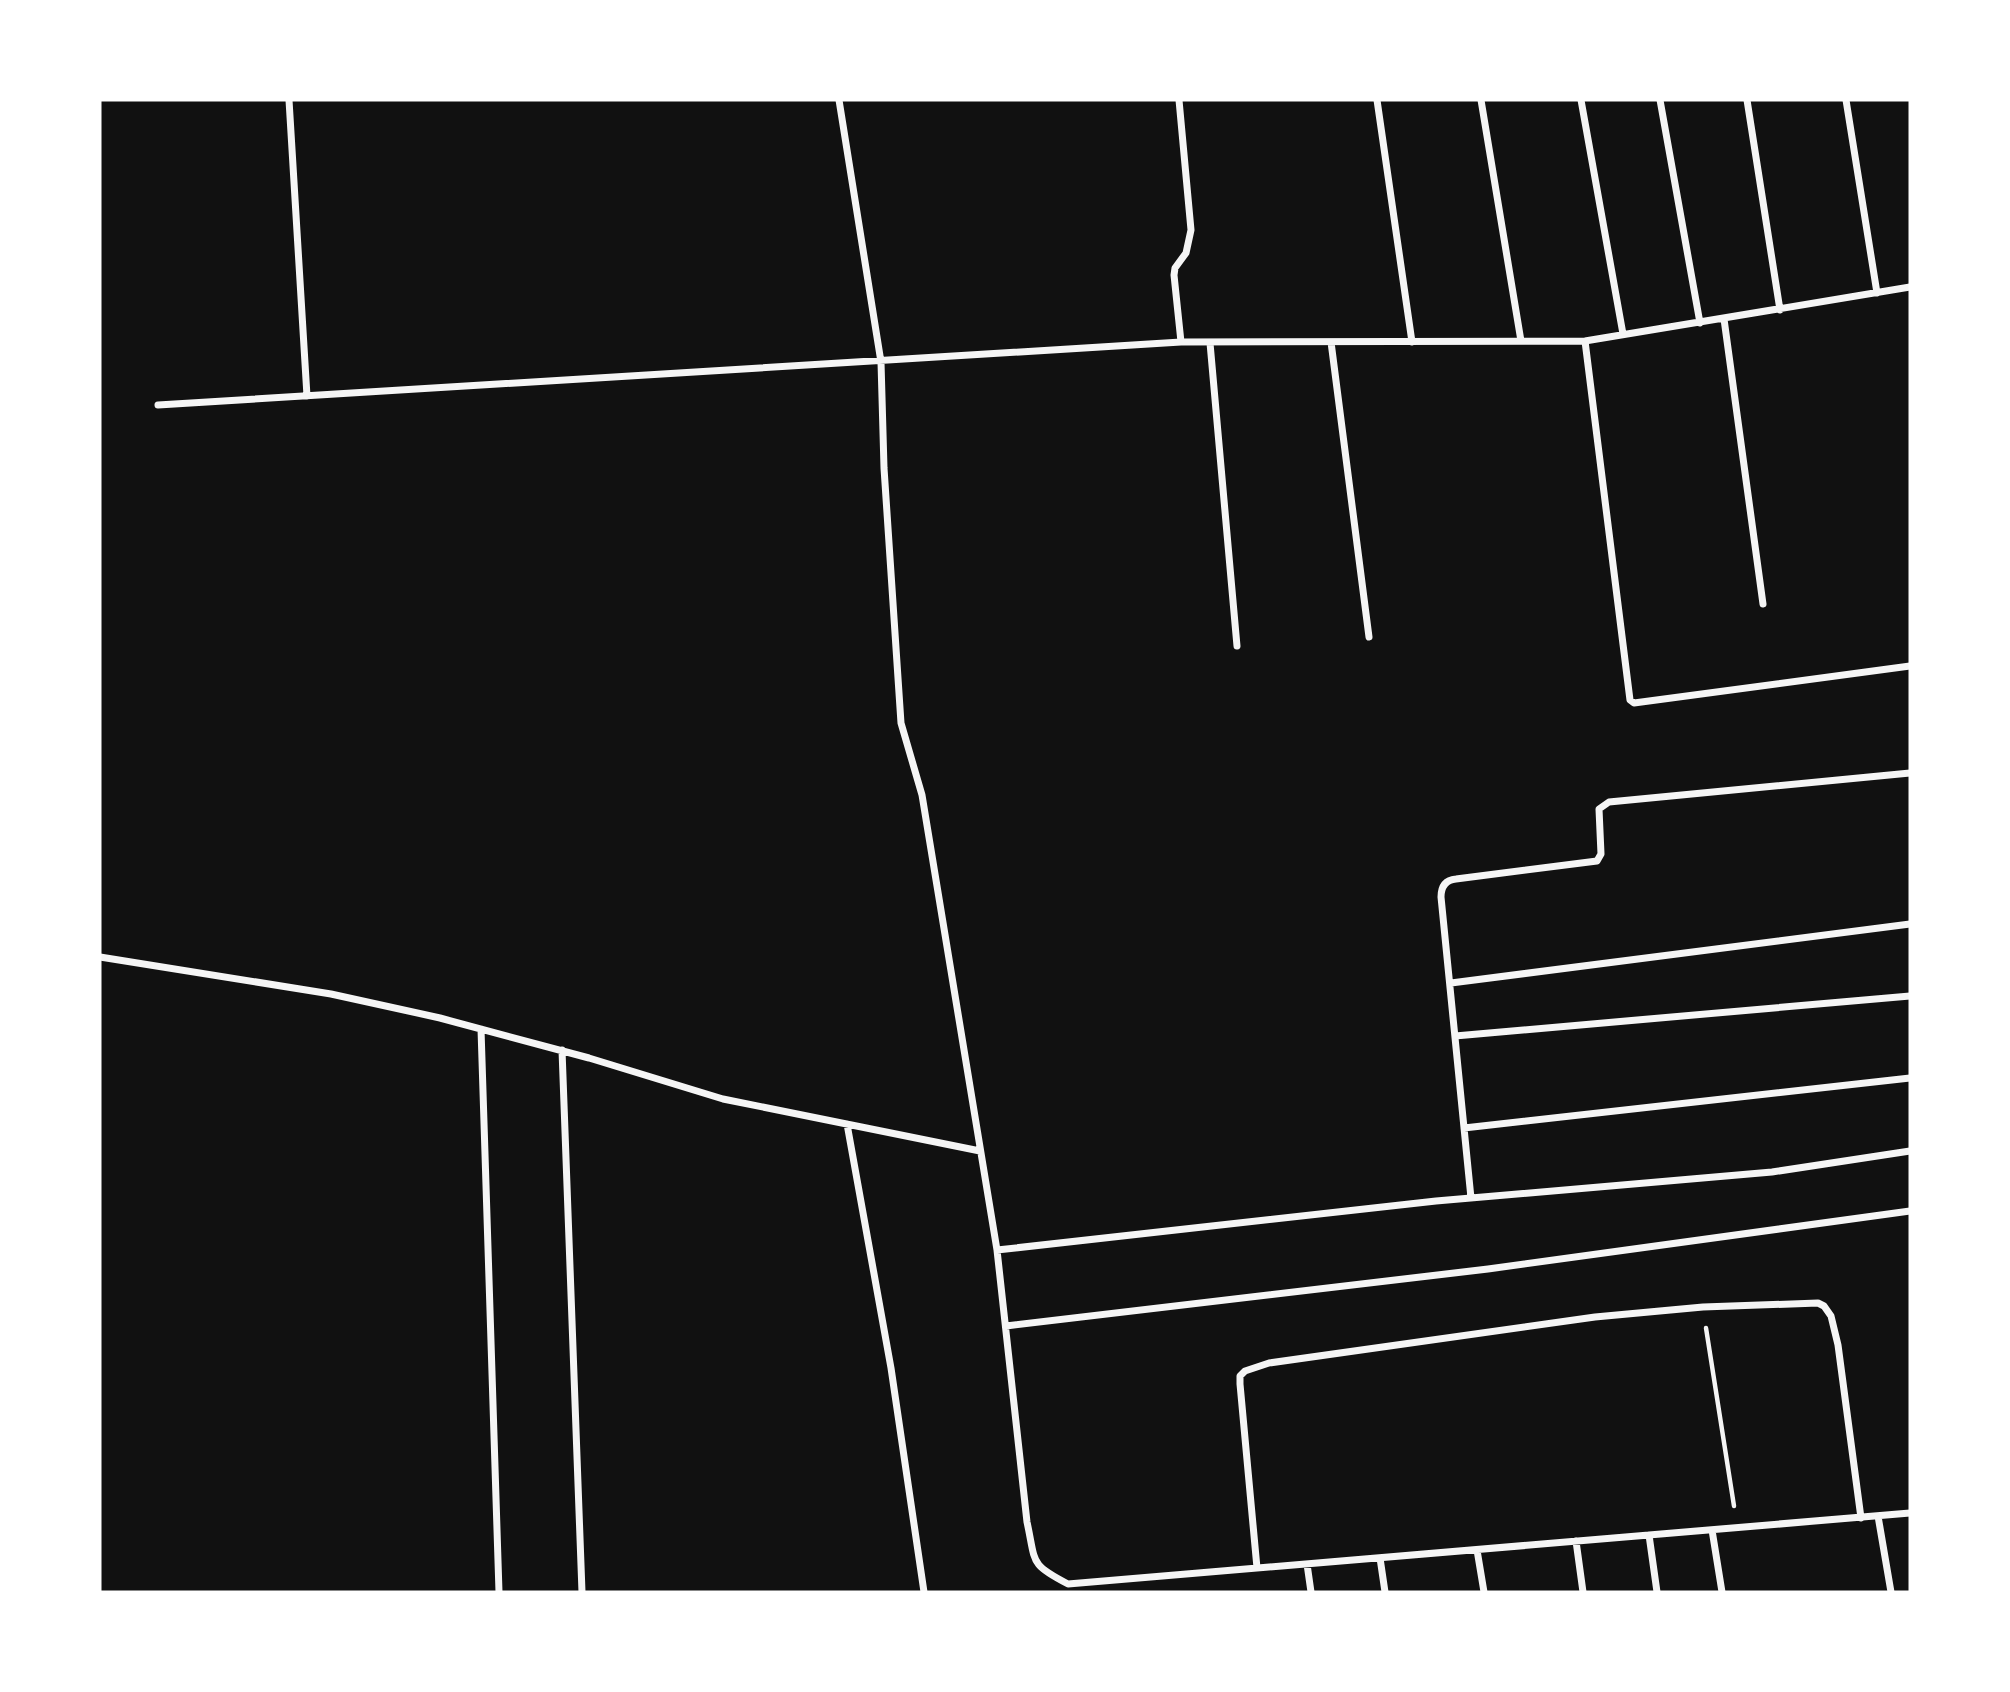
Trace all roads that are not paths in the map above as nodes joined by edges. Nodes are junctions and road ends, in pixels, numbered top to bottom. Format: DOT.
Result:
graph roads {
  1 [pos="289,100"];
  2 [pos="839,100"];
  3 [pos="1179,100"];
  4 [pos="1377,100"];
  5 [pos="1481,100"];
  6 [pos="1581,100"];
  7 [pos="1660,100"];
  8 [pos="1747,100"];
  9 [pos="1846,100"];
  10 [pos="1910,287"];
  11 [pos="1877,293"];
  12 [pos="1780,310"];
  13 [pos="1724,318"];
  14 [pos="1700,323"];
  15 [pos="1623,334"];
  16 [pos="1521,341"];
  17 [pos="1585,341"];
  18 [pos="1181,342"];
  19 [pos="1331,342"];
  20 [pos="1412,342"];
  21 [pos="1210,343"];
  22 [pos="881,362"];
  23 [pos="307,396"];
  24 [pos="158,405"];
  25 [pos="1763,604"];
  26 [pos="1369,637"];
  27 [pos="1237,646"];
  28 [pos="1910,666"];
  29 [pos="1910,773"];
  30 [pos="1910,924"];
  31 [pos="100,957"];
  32 [pos="1451,983"];
  33 [pos="1910,996"];
  34 [pos="481,1029"];
  35 [pos="1455,1036"];
  36 [pos="562,1050"];
  37 [pos="1910,1078"];
  38 [pos="847,1124"];
  39 [pos="1464,1128"];
  40 [pos="1910,1150"];
  41 [pos="980,1151"];
  42 [pos="1471,1198"];
  43 [pos="1910,1211"];
  44 [pos="997,1250"];
  45 [pos="1006,1326"];
  46 [pos="1910,1513"];
  47 [pos="1878,1516"];
  48 [pos="1861,1518"];
  49 [pos="1712,1530"];
  50 [pos="1649,1535"];
  51 [pos="1576,1541"];
  52 [pos="1477,1549"];
  53 [pos="1380,1558"];
  54 [pos="1307,1564"];
  55 [pos="1257,1568"];
  56 [pos="499,1592"];
  57 [pos="582,1592"];
  58 [pos="924,1592"];
  59 [pos="1311,1592"];
  60 [pos="1385,1592"];
  61 [pos="1484,1592"];
  62 [pos="1583,1592"];
  63 [pos="1657,1592"];
  64 [pos="1721,1592"];
  65 [pos="1891,1592"];
  1 -- 23 [label="street"];
  2 -- 22 [label="street"];
  3 -- 18 [label="street"];
  4 -- 20 [label="street"];
  5 -- 16 [label="street"];
  6 -- 15 [label="street"];
  7 -- 14 [label="street"];
  8 -- 12 [label="street"];
  9 -- 11 [label="street"];
  10 -- 11 [label="street"];
  11 -- 12 [label="street"];
  12 -- 13 [label="street"];
  13 -- 14 [label="street"];
  13 -- 25 [label="street"];
  14 -- 15 [label="street"];
  15 -- 17 [label="street"];
  16 -- 17 [label="street"];
  16 -- 20 [label="street"];
  17 -- 28 [label="street"];
  18 -- 21 [label="street"];
  18 -- 22 [label="street"];
  19 -- 20 [label="street"];
  19 -- 21 [label="street"];
  19 -- 26 [label="street"];
  21 -- 27 [label="street"];
  22 -- 23 [label="street"];
  22 -- 41 [label="street"];
  23 -- 24 [label="street"];
  29 -- 32 [label="street"];
  30 -- 32 [label="street"];
  31 -- 34 [label="street"];
  32 -- 35 [label="street"];
  33 -- 35 [label="street"];
  34 -- 36 [label="street"];
  34 -- 56 [label="street"];
  35 -- 39 [label="street"];
  36 -- 38 [label="street"];
  36 -- 57 [label="street"];
  37 -- 39 [label="street"];
  38 -- 41 [label="street"];
  38 -- 58 [label="street"];
  39 -- 42 [label="street"];
  40 -- 42 [label="street"];
  41 -- 44 [label="street"];
  42 -- 44 [label="street"];
  43 -- 45 [label="street"];
  44 -- 45 [label="street"];
  45 -- 55 [label="street"];
  46 -- 47 [label="street"];
  47 -- 48 [label="street"];
  47 -- 65 [label="street"];
  48 -- 49 [label="street"];
  48 -- 55 [label="street"];
  49 -- 50 [label="street"];
  49 -- 64 [label="street"];
  50 -- 51 [label="street"];
  50 -- 63 [label="street"];
  51 -- 52 [label="street"];
  51 -- 62 [label="street"];
  52 -- 53 [label="street"];
  52 -- 61 [label="street"];
  53 -- 54 [label="street"];
  53 -- 60 [label="street"];
  54 -- 55 [label="street"];
  54 -- 59 [label="street"];
}
